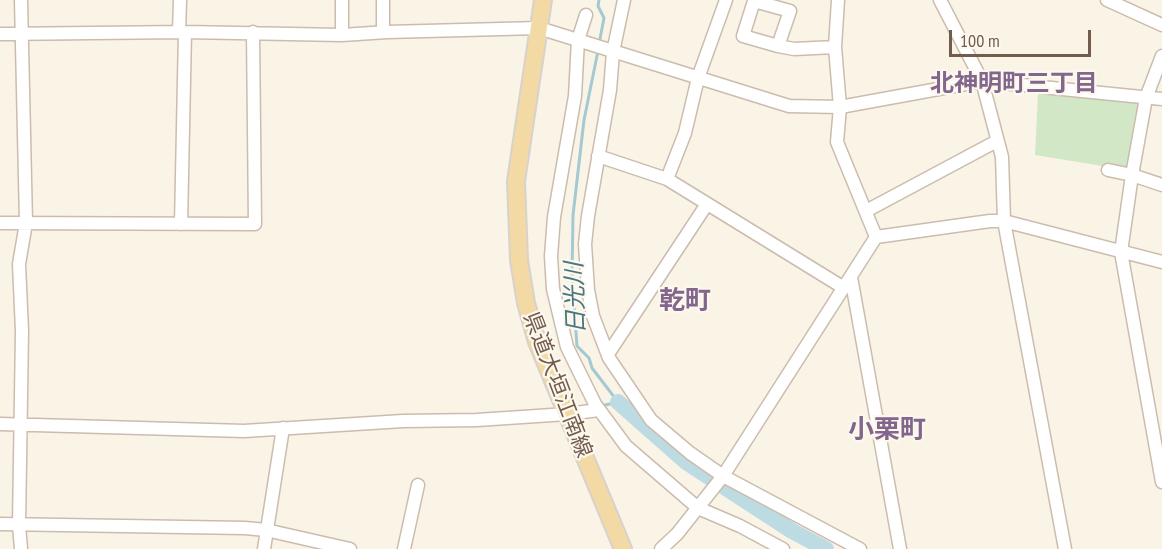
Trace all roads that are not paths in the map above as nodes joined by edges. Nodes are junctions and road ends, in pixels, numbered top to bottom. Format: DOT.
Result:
graph roads {
  1 [pos="21,0"];
  2 [pos="180,0"];
  3 [pos="342,0"];
  4 [pos="383,0"];
  5 [pos="543,0"];
  6 [pos="624,0"];
  7 [pos="726,0"];
  8 [pos="838,0"];
  9 [pos="940,0"];
  10 [pos="1107,0"];
  11 [pos="586,15"];
  12 [pos="1162,25"];
  13 [pos="539,28"];
  14 [pos="182,32"];
  15 [pos="253,32"];
  16 [pos="383,32"];
  17 [pos="0,34"];
  18 [pos="21,34"];
  19 [pos="342,35"];
  20 [pos="580,40"];
  21 [pos="778,46"];
  22 [pos="835,46"];
  23 [pos="612,51"];
  24 [pos="1162,56"];
  25 [pos="698,78"];
  26 [pos="982,81"];
  27 [pos="1146,98"];
  28 [pos="1162,99"];
  29 [pos="840,106"];
  30 [pos="997,141"];
  31 [pos="598,156"];
  32 [pos="1108,170"];
  33 [pos="1132,175"];
  34 [pos="667,179"];
  35 [pos="1162,185"];
  36 [pos="707,204"];
  37 [pos="866,211"];
  38 [pos="1004,221"];
  39 [pos="0,223"];
  40 [pos="26,223"];
  41 [pos="181,224"];
  42 [pos="876,237"];
  43 [pos="1121,252"];
  44 [pos="1162,262"];
  45 [pos="851,277"];
  46 [pos="844,288"];
  47 [pos="608,354"];
  48 [pos="599,410"];
  49 [pos="567,414"];
  50 [pos="0,424"];
  51 [pos="20,425"];
  52 [pos="283,428"];
  53 [pos="722,477"];
  54 [pos="1162,482"];
  55 [pos="418,485"];
  56 [pos="699,507"];
  57 [pos="0,524"];
  58 [pos="19,525"];
  59 [pos="266,530"];
  60 [pos="21,549"];
  61 [pos="264,549"];
  62 [pos="350,549"];
  63 [pos="404,549"];
  64 [pos="623,549"];
  65 [pos="662,549"];
  66 [pos="783,549"];
  67 [pos="860,549"];
  68 [pos="900,549"];
  69 [pos="1065,549"];
  1 -- 18 [label="street"];
  2 -- 14 [label="street"];
  3 -- 19 [label="street"];
  4 -- 16 [label="street"];
  5 -- 13 [label="main road, 県道大垣江南線"];
  6 -- 23 [label="street"];
  7 -- 25 [label="street"];
  8 -- 22 [label="street"];
  9 -- 26 [label="street"];
  10 -- 12 [label="street"];
  11 -- 20 [label="street"];
  13 -- 16 [label="street"];
  13 -- 20 [label="street"];
  13 -- 49 [label="main road, 県道大垣江南線"];
  14 -- 15 [label="street"];
  14 -- 18 [label="street"];
  14 -- 41 [label="street"];
  15 -- 19 [label="street"];
  15 -- 41 [label="street"];
  16 -- 19 [label="street"];
  17 -- 18 [label="street"];
  18 -- 40 [label="street"];
  20 -- 23 [label="street"];
  20 -- 48 [label="street"];
  21 -- 22 [label="street"];
  22 -- 29 [label="street"];
  23 -- 25 [label="street"];
  23 -- 31 [label="street"];
  24 -- 27 [label="street"];
  25 -- 29 [label="street"];
  25 -- 34 [label="street"];
  26 -- 27 [label="street"];
  26 -- 29 [label="street"];
  26 -- 30 [label="street"];
  27 -- 28 [label="street"];
  27 -- 33 [label="street"];
  29 -- 37 [label="street"];
  30 -- 37 [label="street"];
  30 -- 38 [label="street"];
  31 -- 34 [label="street"];
  31 -- 47 [label="street"];
  32 -- 33 [label="street"];
  33 -- 35 [label="street"];
  33 -- 43 [label="street"];
  34 -- 36 [label="street"];
  36 -- 46 [label="street"];
  36 -- 47 [label="street"];
  37 -- 42 [label="street"];
  38 -- 42 [label="street"];
  38 -- 43 [label="street"];
  38 -- 69 [label="street"];
  39 -- 40 [label="street"];
  40 -- 41 [label="street"];
  40 -- 51 [label="street"];
  42 -- 45 [label="street"];
  43 -- 44 [label="street"];
  43 -- 54 [label="street"];
  45 -- 46 [label="street"];
  45 -- 68 [label="street"];
  46 -- 53 [label="street"];
  47 -- 53 [label="street"];
  48 -- 49 [label="street"];
  48 -- 56 [label="street"];
  49 -- 52 [label="street"];
  49 -- 64 [label="main road, 県道大垣江南線"];
  50 -- 51 [label="street"];
  51 -- 52 [label="street"];
  51 -- 58 [label="street"];
  52 -- 59 [label="street"];
  53 -- 56 [label="street"];
  53 -- 67 [label="street"];
  55 -- 63 [label="street"];
  56 -- 65 [label="street"];
  56 -- 66 [label="street"];
  57 -- 58 [label="street"];
  58 -- 59 [label="street"];
  58 -- 60 [label="street"];
  59 -- 61 [label="street"];
  59 -- 62 [label="street"];
}
